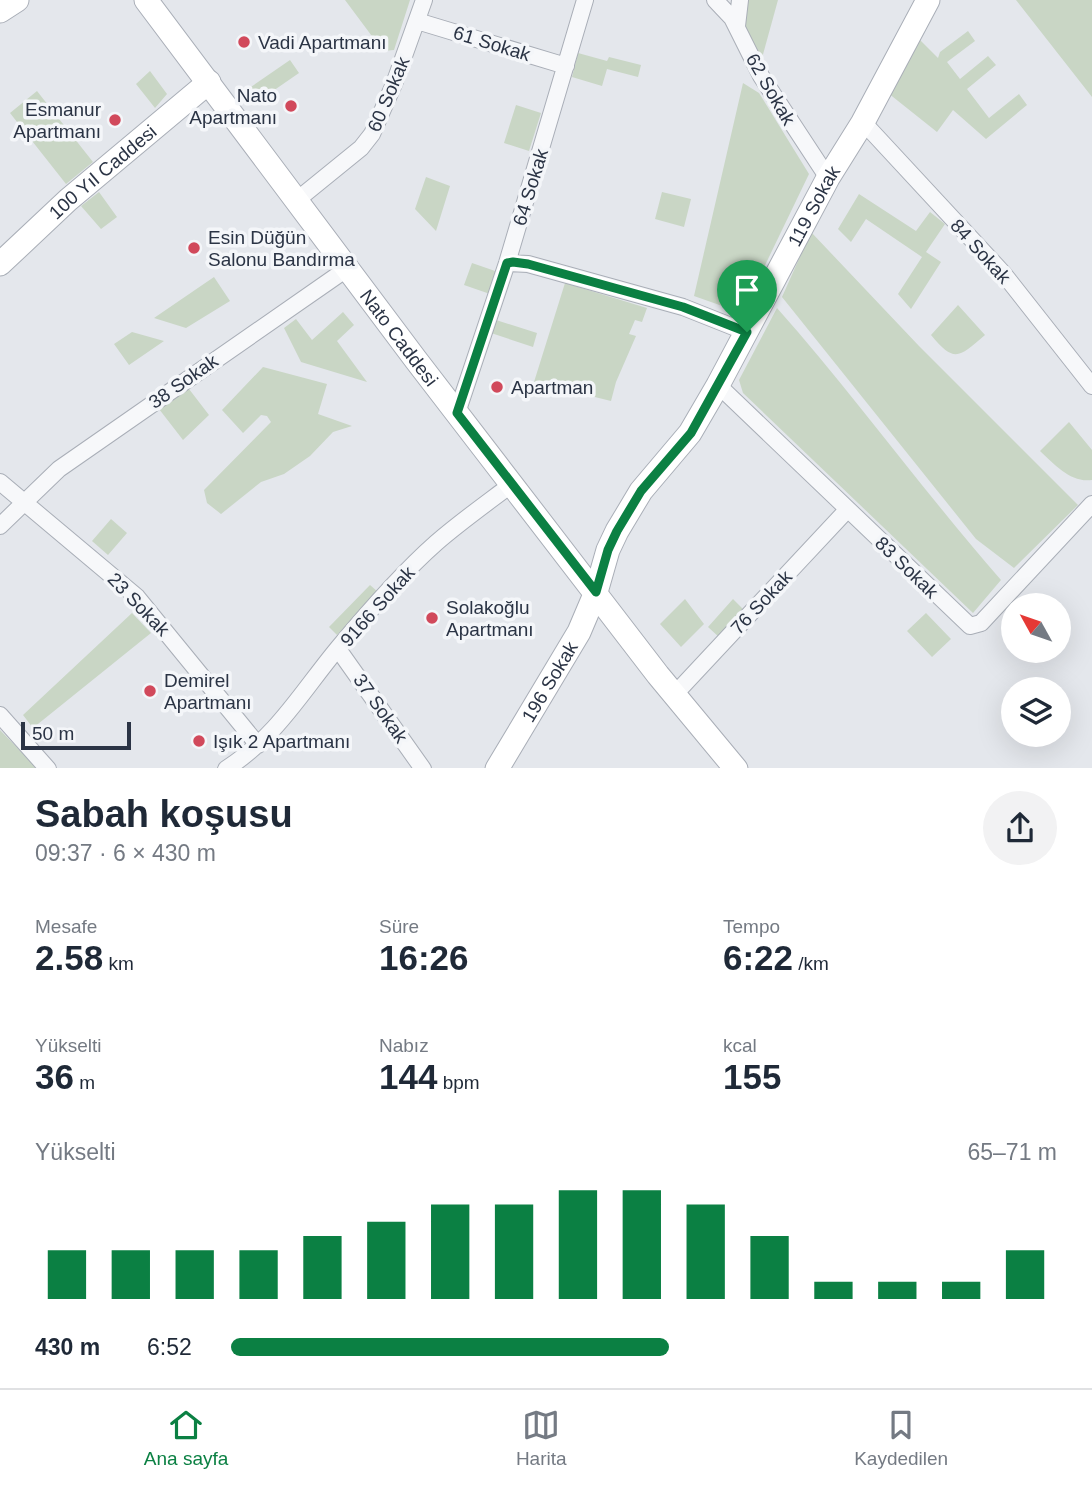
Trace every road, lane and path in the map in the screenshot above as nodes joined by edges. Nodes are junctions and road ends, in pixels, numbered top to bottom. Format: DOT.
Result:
graph roads {
  1 [pos="18,0"];
  2 [pos="146,0"];
  3 [pos="424,0"];
  4 [pos="585,0"];
  5 [pos="715,0"];
  6 [pos="740,0"];
  7 [pos="928,0"];
  8 [pos="0,10"];
  9 [pos="417,21"];
  10 [pos="737,26"];
  11 [pos="566,66"];
  12 [pos="209,82"];
  13 [pos="863,121"];
  14 [pos="828,178"];
  15 [pos="298,200"];
  16 [pos="507,263"];
  17 [pos="0,264"];
  18 [pos="348,268"];
  19 [pos="747,332"];
  20 [pos="718,385"];
  21 [pos="1092,386"];
  22 [pos="457,413"];
  23 [pos="0,482"];
  24 [pos="512,484"];
  25 [pos="24,501"];
  26 [pos="1092,504"];
  27 [pos="847,510"];
  28 [pos="0,526"];
  29 [pos="596,592"];
  30 [pos="338,649"];
  31 [pos="675,694"];
  32 [pos="0,715"];
  33 [pos="258,745"];
  34 [pos="48,768"];
  35 [pos="226,768"];
  36 [pos="423,768"];
  37 [pos="497,768"];
  38 [pos="736,768"];
  1 -- 8 [label="street"];
  2 -- 12 [label="street, Nato Caddesi"];
  3 -- 9 [label="street, 60 Sokak"];
  4 -- 11 [label="street, 64 Sokak"];
  5 -- 10 [label="street, 62 Sokak"];
  6 -- 10 [label="street"];
  7 -- 13 [label="street, 119 Sokak"];
  9 -- 11 [label="street, 61 Sokak"];
  9 -- 15 [label="street, 60 Sokak"];
  10 -- 14 [label="street, 62 Sokak"];
  11 -- 16 [label="street, 64 Sokak"];
  12 -- 15 [label="street, Nato Caddesi"];
  12 -- 17 [label="street, 100 Yıl Caddesi"];
  13 -- 14 [label="street, 119 Sokak"];
  13 -- 21 [label="street, 84 Sokak"];
  14 -- 19 [label="street, 119 Sokak"];
  15 -- 18 [label="street, Nato Caddesi"];
  16 -- 19 [label="street"];
  16 -- 22 [label="street, 64 Sokak"];
  18 -- 22 [label="street, Nato Caddesi"];
  18 -- 25 [label="street, 38 Sokak"];
  19 -- 20 [label="street, 119 Sokak"];
  20 -- 27 [label="street, 83 Sokak"];
  20 -- 29 [label="street, 119 Sokak"];
  22 -- 24 [label="street, Nato Caddesi"];
  23 -- 25 [label="street, 23 Sokak"];
  24 -- 29 [label="street, Nato Caddesi"];
  24 -- 30 [label="street, 9166 Sokak"];
  25 -- 28 [label="street, 38 Sokak"];
  25 -- 33 [label="street, 23 Sokak"];
  26 -- 27 [label="street, 83 Sokak"];
  27 -- 31 [label="street, 76 Sokak"];
  29 -- 31 [label="street, Nato Caddesi"];
  29 -- 37 [label="street, 196 Sokak"];
  30 -- 33 [label="street, 9166 Sokak"];
  30 -- 36 [label="street, 37 Sokak"];
  31 -- 38 [label="street, Nato Caddesi"];
  32 -- 34 [label="street"];
  33 -- 35 [label="street, 9166 Sokak"];
}
